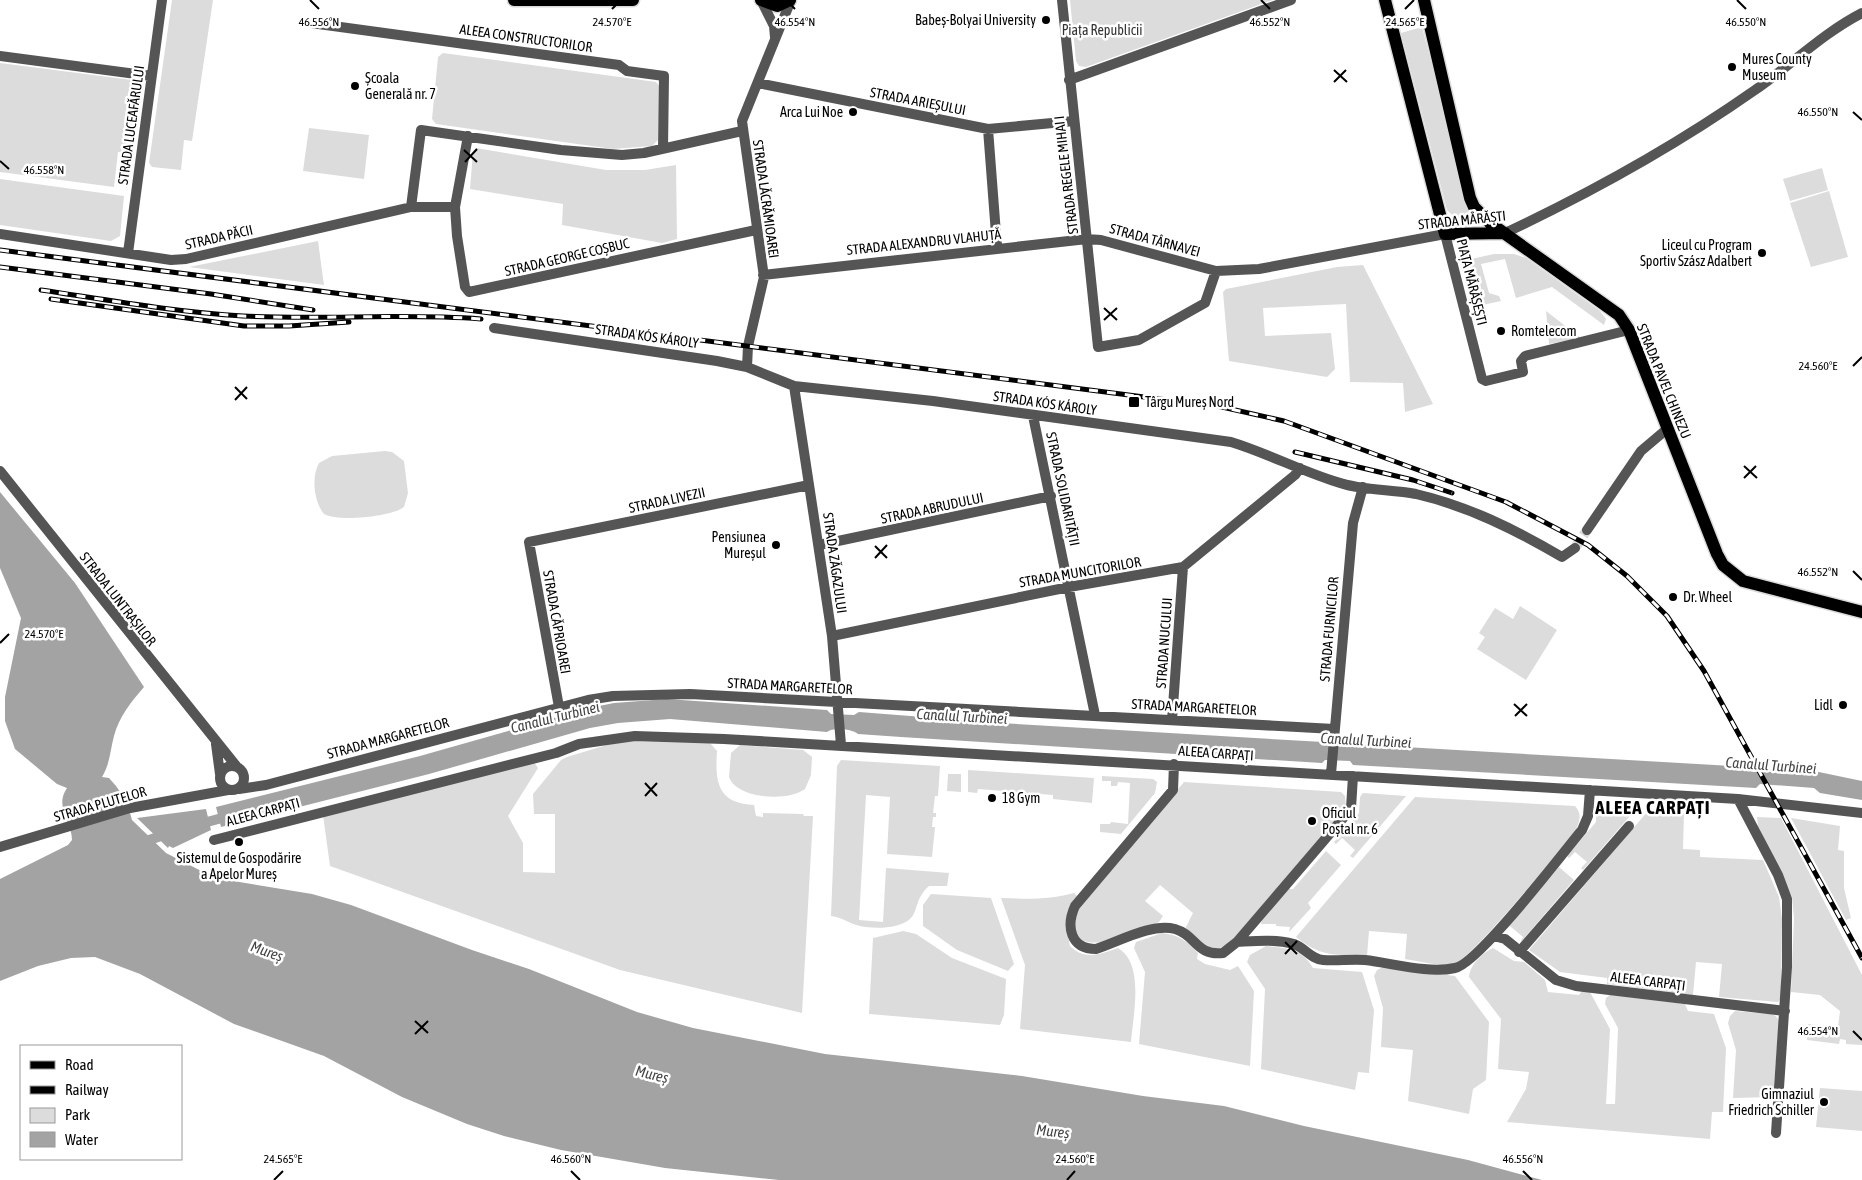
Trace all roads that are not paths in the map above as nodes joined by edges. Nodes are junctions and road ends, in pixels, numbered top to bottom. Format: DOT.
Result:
graph roads {
  1 [pos="162,0"];
  2 [pos="514,0"];
  3 [pos="633,0"];
  4 [pos="761,0"];
  5 [pos="790,0"];
  6 [pos="1062,0"];
  7 [pos="1291,0"];
  8 [pos="1385,0"];
  9 [pos="1424,0"];
  10 [pos="1862,13"];
  11 [pos="310,23"];
  12 [pos="776,41"];
  13 [pos="0,56"];
  14 [pos="151,76"];
  15 [pos="1069,80"];
  16 [pos="758,84"];
  17 [pos="1074,121"];
  18 [pos="988,129"];
  19 [pos="742,131"];
  20 [pos="468,136"];
  21 [pos="663,149"];
  22 [pos="411,207"];
  23 [pos="455,207"];
  24 [pos="756,230"];
  25 [pos="1505,233"];
  26 [pos="0,234"];
  27 [pos="1445,234"];
  28 [pos="1087,239"];
  29 [pos="997,247"];
  30 [pos="128,253"];
  31 [pos="1216,271"];
  32 [pos="763,275"];
  33 [pos="494,328"];
  34 [pos="1629,330"];
  35 [pos="748,367"];
  36 [pos="794,386"];
  37 [pos="1033,416"];
  38 [pos="1667,429"];
  39 [pos="1300,468"];
  40 [pos="0,470"];
  41 [pos="810,485"];
  42 [pos="1363,487"];
  43 [pos="1051,496"];
  44 [pos="1587,530"];
  45 [pos="529,542"];
  46 [pos="819,545"];
  47 [pos="1575,548"];
  48 [pos="1183,567"];
  49 [pos="1069,587"];
  50 [pos="1862,612"];
  51 [pos="832,636"];
  52 [pos="838,702"];
  53 [pos="558,706"];
  54 [pos="1095,715"];
  55 [pos="1172,720"];
  56 [pos="1334,730"];
  57 [pos="841,741"];
  58 [pos="216,743"];
  59 [pos="1174,764"];
  60 [pos="237,767"];
  61 [pos="1332,771"];
  62 [pos="1353,776"];
  63 [pos="220,778"];
  64 [pos="244,778"];
  65 [pos="255,786"];
  66 [pos="239,789"];
  67 [pos="228,790"];
  68 [pos="1590,790"];
  69 [pos="210,792"];
  70 [pos="1738,799"];
  71 [pos="1862,813"];
  72 [pos="1629,826"];
  73 [pos="214,840"];
  74 [pos="0,847"];
  75 [pos="1494,936"];
  76 [pos="1237,942"];
  77 [pos="1519,952"];
  78 [pos="1785,1011"];
  79 [pos="1776,1133"];
  1 -- 14 [label="street, STRADA LUCEAFĂRULUI"];
  2 -- 3 [label="main road"];
  4 -- 5 [label="main road"];
  4 -- 12 [label="street"];
  5 -- 12 [label="street, STRADA LĂCRĂMIOAREI"];
  6 -- 15 [label="street, STRADA REGELE MIHAI I"];
  7 -- 15 [label="street"];
  8 -- 27 [label="main road, PIAȚA MĂRĂȘEȘTI"];
  9 -- 25 [label="main road"];
  10 -- 25 [label="street, STRADA MĂRĂȘTI"];
  11 -- 21 [label="street, ALEEA CONSTRUCTORILOR"];
  12 -- 16 [label="street, STRADA LĂCRĂMIOAREI"];
  13 -- 14 [label="street"];
  14 -- 30 [label="street, STRADA LUCEAFĂRULUI"];
  15 -- 17 [label="street, STRADA REGELE MIHAI I"];
  16 -- 18 [label="street, STRADA ARIEȘULUI"];
  16 -- 19 [label="street, STRADA LĂCRĂMIOAREI"];
  17 -- 18 [label="street, STRADA ARIEȘULUI"];
  17 -- 28 [label="street, STRADA REGELE MIHAI I"];
  18 -- 29 [label="street"];
  19 -- 21 [label="street"];
  19 -- 24 [label="street, STRADA LĂCRĂMIOAREI"];
  20 -- 21 [label="street"];
  20 -- 22 [label="street"];
  20 -- 23 [label="street, STRADA GEORGE COȘBUC"];
  22 -- 23 [label="street"];
  22 -- 30 [label="street, STRADA PĂCII"];
  23 -- 24 [label="street, STRADA GEORGE COȘBUC"];
  24 -- 32 [label="street, STRADA LĂCRĂMIOAREI"];
  25 -- 27 [label="main road, STRADA MĂRĂȘTI"];
  25 -- 34 [label="main road, STRADA PAVEL CHINEZU"];
  26 -- 30 [label="street, STRADA PĂCII"];
  27 -- 31 [label="street, STRADA MĂRĂȘTI"];
  27 -- 34 [label="street, PIAȚA MĂRĂȘEȘTI"];
  28 -- 29 [label="street, STRADA ALEXANDRU VLAHUȚĂ"];
  28 -- 31 [label="street, STRADA TÂRNAVEI"];
  28 -- 31 [label="street, STRADA REGELE MIHAI I"];
  29 -- 32 [label="street, STRADA ALEXANDRU VLAHUȚĂ"];
  32 -- 35 [label="street, STRADA LĂCRĂMIOAREI"];
  33 -- 35 [label="street, STRADA KÓS KÁROLY"];
  34 -- 38 [label="main road, STRADA PAVEL CHINEZU"];
  35 -- 36 [label="street, STRADA KÓS KÁROLY"];
  36 -- 37 [label="street, STRADA KÓS KÁROLY"];
  36 -- 41 [label="street, STRADA ZĂGAZULUI"];
  37 -- 39 [label="street, STRADA KÓS KÁROLY"];
  37 -- 43 [label="street, STRADA SOLIDARITĂȚII"];
  38 -- 44 [label="street"];
  38 -- 50 [label="main road, STRADA PAVEL CHINEZU"];
  39 -- 42 [label="street, STRADA KÓS KÁROLY"];
  39 -- 48 [label="street, STRADA MUNCITORILOR"];
  40 -- 58 [label="street, STRADA LUNTRAȘILOR"];
  41 -- 45 [label="street, STRADA LIVEZII"];
  41 -- 46 [label="street, STRADA ZĂGAZULUI"];
  42 -- 47 [label="street, STRADA KÓS KÁROLY"];
  42 -- 56 [label="street, STRADA FURNICILOR"];
  43 -- 46 [label="street, STRADA ABRUDULUI"];
  43 -- 49 [label="street, STRADA SOLIDARITĂȚII"];
  45 -- 53 [label="street, STRADA CĂPRIOAREI"];
  46 -- 51 [label="street, STRADA ZĂGAZULUI"];
  48 -- 49 [label="street, STRADA MUNCITORILOR"];
  48 -- 55 [label="street, STRADA NUCULUI"];
  49 -- 51 [label="street, STRADA MUNCITORILOR"];
  49 -- 54 [label="street, STRADA SOLIDARITĂȚII"];
  51 -- 52 [label="street, STRADA ZĂGAZULUI"];
  52 -- 53 [label="street, STRADA MARGARETELOR"];
  52 -- 54 [label="street, STRADA MARGARETELOR"];
  52 -- 57 [label="street, STRADA ZĂGAZULUI"];
  53 -- 65 [label="street, STRADA MARGARETELOR"];
  54 -- 55 [label="street, STRADA MARGARETELOR"];
  55 -- 56 [label="street, STRADA MARGARETELOR"];
  56 -- 61 [label="street, STRADA FURNICILOR"];
  57 -- 59 [label="street, ALEEA CARPAȚI"];
  57 -- 73 [label="street, ALEEA CARPAȚI"];
  58 -- 60 [label="street, STRADA LUNTRAȘILOR"];
  58 -- 63 [label="street"];
  59 -- 61 [label="street, ALEEA CARPAȚI"];
  59 -- 76 [label="street"];
  60 -- 63 [label="street"];
  60 -- 64 [label="street"];
  61 -- 62 [label="street, ALEEA CARPAȚI"];
  62 -- 68 [label="street, ALEEA CARPAȚI"];
  62 -- 76 [label="street"];
  63 -- 67 [label="street"];
  63 -- 69 [label="street"];
  64 -- 65 [label="street"];
  64 -- 66 [label="street"];
  65 -- 66 [label="street, STRADA MARGARETELOR"];
  66 -- 67 [label="street"];
  67 -- 69 [label="street, STRADA PLUTELOR"];
  68 -- 70 [label="street, ALEEA CARPAȚI"];
  68 -- 75 [label="street"];
  69 -- 74 [label="street, STRADA PLUTELOR"];
  70 -- 71 [label="street, ALEEA CARPAȚI"];
  70 -- 78 [label="street"];
  72 -- 77 [label="street"];
  75 -- 76 [label="street"];
  75 -- 77 [label="street, ALEEA CARPAȚI"];
  77 -- 78 [label="street, ALEEA CARPAȚI"];
  78 -- 79 [label="street"];
}
